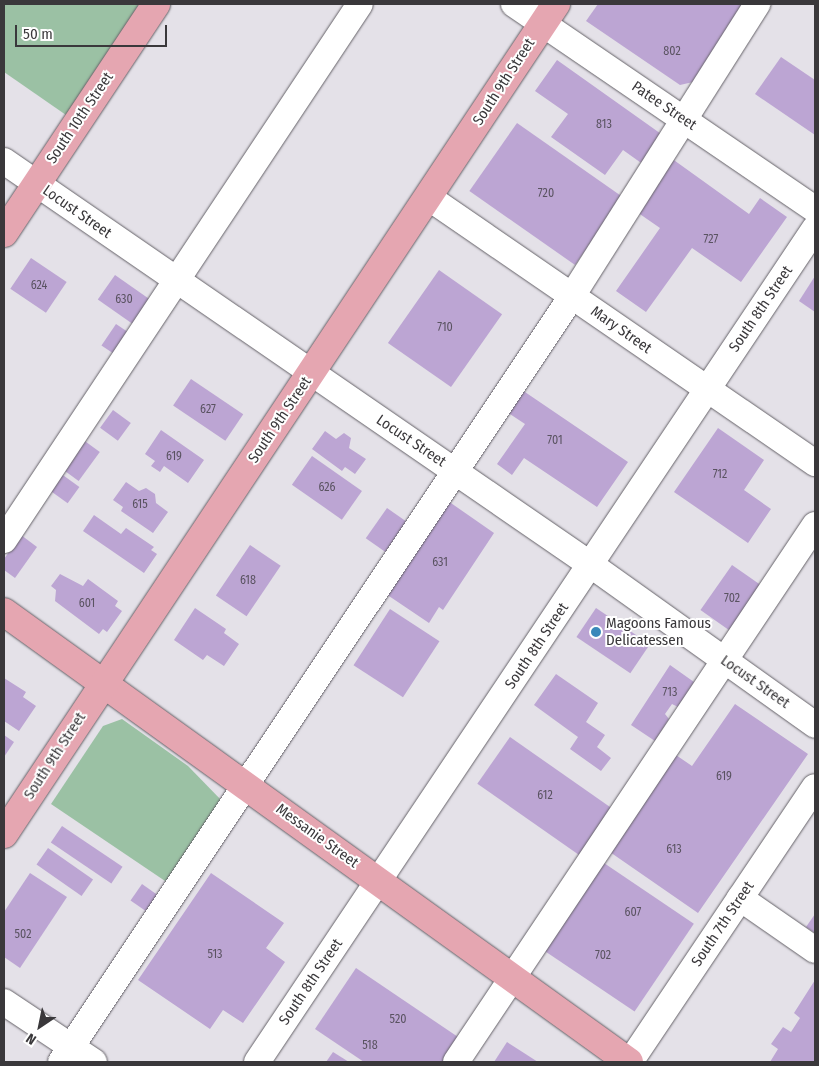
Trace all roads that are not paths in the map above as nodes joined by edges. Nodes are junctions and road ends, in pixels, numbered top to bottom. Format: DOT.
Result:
graph roads {
  1 [pos="156,4"];
  2 [pos="360,4"];
  3 [pos="514,4"];
  4 [pos="757,4"];
  5 [pos="549,14"];
  6 [pos="682,118"];
  7 [pos="4,161"];
  8 [pos="36,184"];
  9 [pos="428,197"];
  10 [pos="815,209"];
  11 [pos="815,228"];
  12 [pos="4,233"];
  13 [pos="176,280"];
  14 [pos="572,296"];
  15 [pos="312,373"];
  16 [pos="708,389"];
  17 [pos="815,463"];
  18 [pos="455,471"];
  19 [pos="815,525"];
  20 [pos="4,540"];
  21 [pos="591,565"];
  22 [pos="4,612"];
  23 [pos="726,662"];
  24 [pos="104,683"];
  25 [pos="815,725"];
  26 [pos="246,785"];
  27 [pos="815,786"];
  28 [pos="4,834"];
  29 [pos="379,881"];
  30 [pos="740,898"];
  31 [pos="815,950"];
  32 [pos="511,978"];
  33 [pos="4,1002"];
  34 [pos="66,1055"];
  35 [pos="94,1062"];
  36 [pos="257,1062"];
  37 [pos="456,1062"];
  38 [pos="629,1062"];
  1 -- 8 [label="main road, South 10th Street"];
  2 -- 13 [label="street"];
  3 -- 5 [label="street, Patee Street"];
  4 -- 6 [label="street"];
  5 -- 6 [label="street, Patee Street"];
  5 -- 9 [label="main road, South 9th Street"];
  6 -- 10 [label="street, Patee Street"];
  6 -- 14 [label="street"];
  7 -- 8 [label="street, Locust Street"];
  8 -- 12 [label="main road, South 10th Street"];
  8 -- 13 [label="street, Locust Street"];
  9 -- 14 [label="street, Mary Street"];
  9 -- 15 [label="main road, South 9th Street"];
  11 -- 16 [label="street, South 8th Street"];
  13 -- 15 [label="street, Locust Street"];
  13 -- 20 [label="street"];
  14 -- 16 [label="street, Mary Street"];
  14 -- 18 [label="street"];
  15 -- 18 [label="street, Locust Street"];
  15 -- 24 [label="main road, South 9th Street"];
  16 -- 17 [label="street, Mary Street"];
  16 -- 21 [label="street, South 8th Street"];
  18 -- 21 [label="street, Locust Street"];
  18 -- 26 [label="street"];
  19 -- 23 [label="street"];
  21 -- 23 [label="street, Locust Street"];
  21 -- 29 [label="street, South 8th Street"];
  22 -- 24 [label="main road, Messanie Street"];
  23 -- 25 [label="street, Locust Street"];
  23 -- 32 [label="street"];
  24 -- 26 [label="main road, Messanie Street"];
  24 -- 28 [label="main road, South 9th Street"];
  26 -- 29 [label="main road, Messanie Street"];
  26 -- 34 [label="street"];
  27 -- 30 [label="street, South 7th Street"];
  29 -- 32 [label="main road, Messanie Street"];
  29 -- 36 [label="street, South 8th Street"];
  30 -- 31 [label="street"];
  30 -- 38 [label="street, South 7th Street"];
  32 -- 37 [label="street"];
  32 -- 38 [label="main road, Messanie Street"];
  33 -- 34 [label="street"];
  34 -- 35 [label="street"];
}
